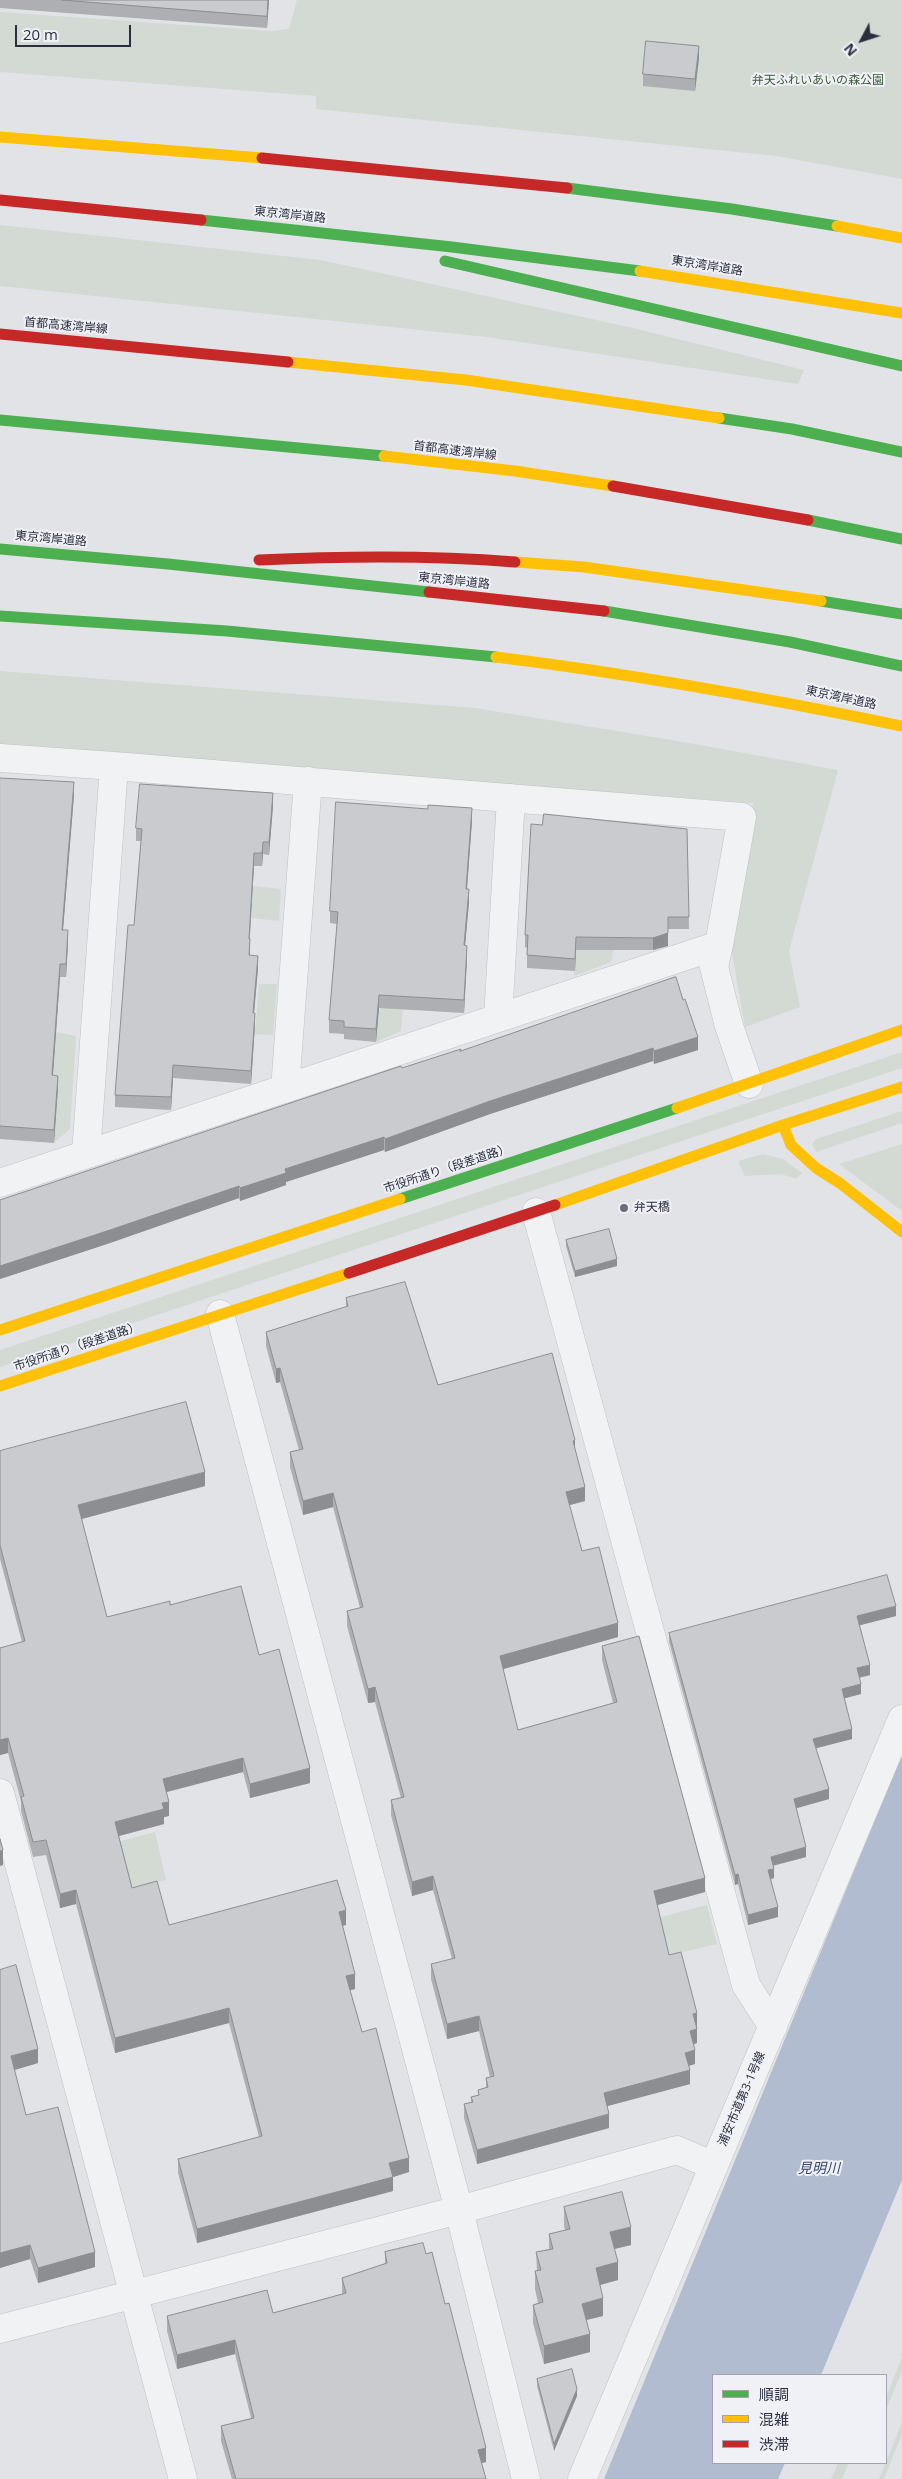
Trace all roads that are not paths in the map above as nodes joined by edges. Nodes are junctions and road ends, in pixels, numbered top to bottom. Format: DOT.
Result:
graph roads {
  1 [pos="0,136"];
  2 [pos="0,200"];
  3 [pos="307,230"];
  4 [pos="902,238"];
  5 [pos="902,313"];
  6 [pos="0,334"];
  7 [pos="902,366"];
  8 [pos="0,420"];
  9 [pos="902,452"];
  10 [pos="902,539"];
  11 [pos="0,548"];
  12 [pos="168,564"];
  13 [pos="902,614"];
  14 [pos="0,616"];
  15 [pos="902,666"];
  16 [pos="902,726"];
  17 [pos="0,758"];
  18 [pos="114,766"];
  19 [pos="308,781"];
  20 [pos="511,798"];
  21 [pos="719,945"];
  22 [pos="498,1018"];
  23 [pos="902,1030"];
  24 [pos="749,1084"];
  25 [pos="902,1087"];
  26 [pos="285,1089"];
  27 [pos="782,1125"];
  28 [pos="86,1154"];
  29 [pos="0,1183"];
  30 [pos="536,1212"];
  31 [pos="902,1232"];
  32 [pos="220,1314"];
  33 [pos="0,1330"];
  34 [pos="0,1386"];
  35 [pos="902,1719"];
  36 [pos="0,1793"];
  37 [pos="773,2026"];
  38 [pos="714,2166"];
  39 [pos="459,2210"];
  40 [pos="134,2294"];
  41 [pos="0,2329"];
  42 [pos="183,2479"];
  43 [pos="526,2479"];
  44 [pos="582,2479"];
  1 -- 4 [label="main road"];
  2 -- 3 [label="main road, 東京湾岸道路"];
  3 -- 5 [label="main road, 東京湾岸道路"];
  3 -- 7 [label="main road"];
  6 -- 9 [label="main road, 首都高速湾岸線"];
  8 -- 10 [label="main road, 首都高速湾岸線"];
  11 -- 12 [label="main road, 東京湾岸道路"];
  12 -- 13 [label="main road"];
  12 -- 15 [label="main road, 東京湾岸道路"];
  14 -- 16 [label="main road, 東京湾岸道路"];
  17 -- 18 [label="street"];
  18 -- 19 [label="street"];
  18 -- 28 [label="street"];
  19 -- 20 [label="street"];
  19 -- 26 [label="street"];
  20 -- 21 [label="street"];
  20 -- 22 [label="street"];
  21 -- 22 [label="street"];
  21 -- 24 [label="street"];
  22 -- 26 [label="street"];
  23 -- 24 [label="main road, 市役所通り（段差道路）"];
  24 -- 33 [label="main road, 市役所通り（段差道路）"];
  25 -- 27 [label="main road, 市役所通り（段差道路）"];
  26 -- 28 [label="street"];
  27 -- 30 [label="main road, 市役所通り（段差道路）"];
  27 -- 31 [label="main road"];
  28 -- 29 [label="street"];
  30 -- 32 [label="main road, 市役所通り（段差道路）"];
  30 -- 37 [label="street"];
  32 -- 34 [label="main road, 市役所通り（段差道路）"];
  32 -- 39 [label="street"];
  35 -- 37 [label="street, 浦安市道第3-1号線"];
  36 -- 40 [label="street"];
  37 -- 38 [label="street, 浦安市道第3-1号線"];
  38 -- 39 [label="street"];
  38 -- 44 [label="street, 浦安市道第3-1号線"];
  39 -- 40 [label="street"];
  39 -- 43 [label="street"];
  40 -- 41 [label="street"];
  40 -- 42 [label="street"];
}
